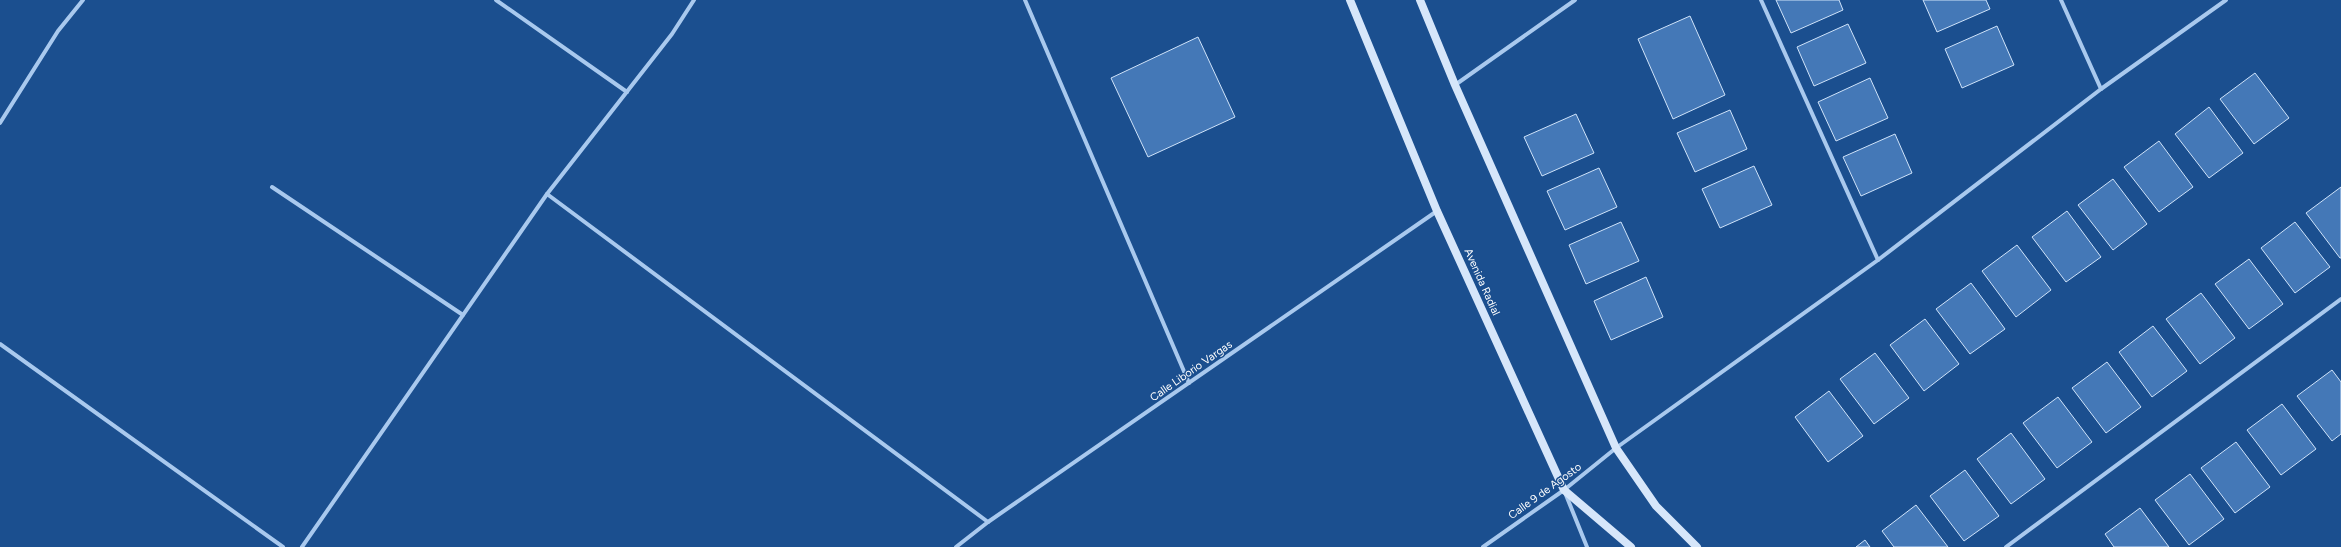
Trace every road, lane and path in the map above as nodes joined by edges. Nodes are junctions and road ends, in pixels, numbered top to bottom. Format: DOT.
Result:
graph roads {
  1 [pos="83,0"];
  2 [pos="496,0"];
  3 [pos="694,0"];
  4 [pos="1025,0"];
  5 [pos="1350,0"];
  6 [pos="1420,0"];
  7 [pos="1575,0"];
  8 [pos="1761,0"];
  9 [pos="2062,0"];
  10 [pos="2226,0"];
  11 [pos="1455,85"];
  12 [pos="2101,89"];
  13 [pos="627,92"];
  14 [pos="0,123"];
  15 [pos="272,187"];
  16 [pos="547,194"];
  17 [pos="1437,210"];
  18 [pos="1878,260"];
  19 [pos="2341,299"];
  20 [pos="463,315"];
  21 [pos="0,344"];
  22 [pos="1189,383"];
  23 [pos="1616,448"];
  24 [pos="1564,490"];
  25 [pos="988,522"];
  26 [pos="284,547"];
  27 [pos="302,547"];
  28 [pos="956,547"];
  29 [pos="1483,547"];
  30 [pos="1587,547"];
  31 [pos="1631,547"];
  32 [pos="1697,547"];
  33 [pos="2006,547"];
  1 -- 14 [label="street"];
  2 -- 13 [label="street"];
  3 -- 13 [label="street"];
  4 -- 22 [label="street"];
  5 -- 17 [label="street, Avenida Radial"];
  6 -- 11 [label="street"];
  7 -- 11 [label="street"];
  8 -- 18 [label="street"];
  9 -- 12 [label="street"];
  10 -- 12 [label="street, Calle 9 de Agosto"];
  11 -- 23 [label="street"];
  12 -- 18 [label="street, Calle 9 de Agosto"];
  13 -- 16 [label="street"];
  15 -- 20 [label="street"];
  16 -- 20 [label="street"];
  16 -- 25 [label="street"];
  17 -- 22 [label="street, Calle Liborio Vargas"];
  17 -- 24 [label="street, Avenida Radial"];
  18 -- 23 [label="street, Calle 9 de Agosto"];
  19 -- 33 [label="street"];
  20 -- 27 [label="street"];
  21 -- 26 [label="street"];
  22 -- 25 [label="street, Calle Liborio Vargas"];
  23 -- 24 [label="street, Calle 9 de Agosto"];
  23 -- 32 [label="street"];
  24 -- 29 [label="street, Calle 9 de Agosto"];
  24 -- 30 [label="street"];
  24 -- 31 [label="street, Avenida Radial"];
  25 -- 28 [label="street, Calle Liborio Vargas"];
}
